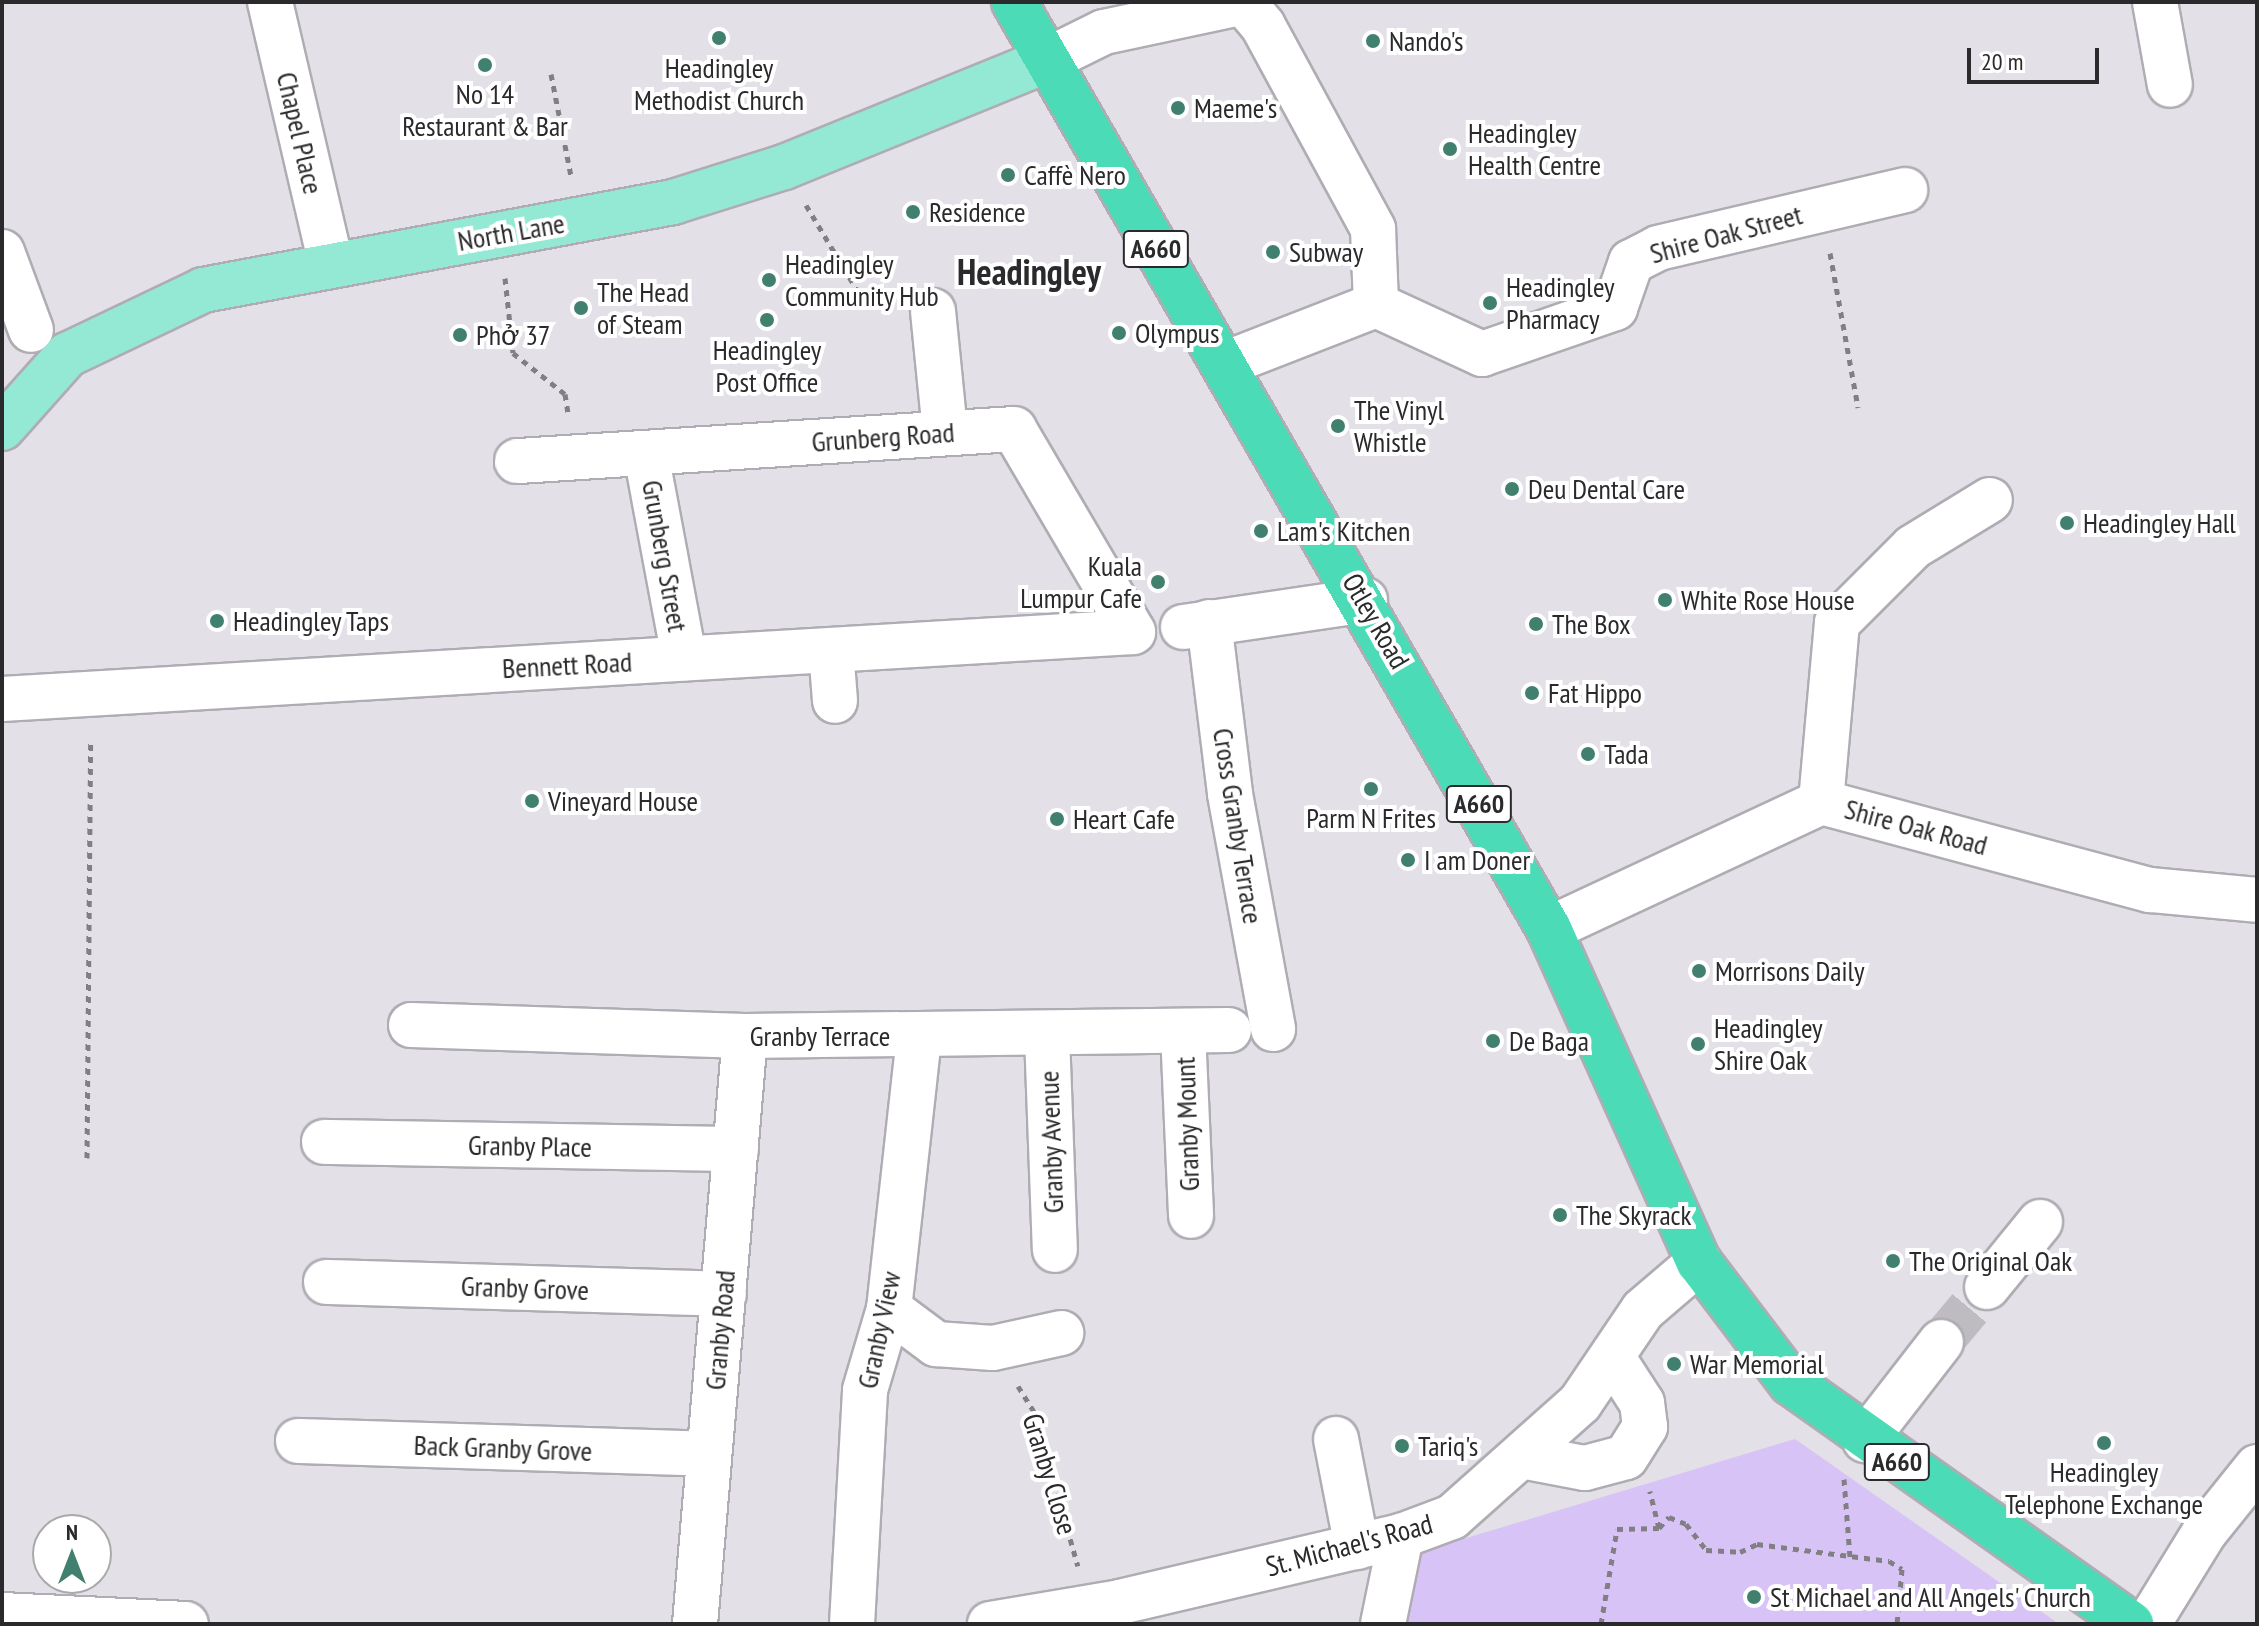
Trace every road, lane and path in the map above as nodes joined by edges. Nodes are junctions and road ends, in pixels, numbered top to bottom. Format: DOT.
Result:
graph roads {
  1 [pos="270,2"];
  2 [pos="1014,2"];
  3 [pos="1244,2"];
  4 [pos="2155,2"];
  5 [pos="1045,61"];
  6 [pos="551,74"];
  7 [pos="2170,85"];
  8 [pos="784,167"];
  9 [pos="1905,190"];
  10 [pos="1822,209"];
  11 [pos="580,220"];
  12 [pos="500,234"];
  13 [pos="2,252"];
  14 [pos="331,265"];
  15 [pos="1376,305"];
  16 [pos="933,311"];
  17 [pos="17,330"];
  18 [pos="67,355"];
  19 [pos="1227,363"];
  20 [pos="1858,407"];
  21 [pos="2,428"];
  22 [pos="945,431"];
  23 [pos="646,454"];
  24 [pos="575,458"];
  25 [pos="517,461"];
  26 [pos="1990,500"];
  27 [pos="1365,600"];
  28 [pos="1133,632"];
  29 [pos="831,650"];
  30 [pos="684,658"];
  31 [pos="90,694"];
  32 [pos="2,699"];
  33 [pos="835,701"];
  34 [pos="1821,802"];
  35 [pos="2257,900"];
  36 [pos="1549,929"];
  37 [pos="411,1025"];
  38 [pos="1261,1030"];
  39 [pos="1183,1031"];
  40 [pos="1047,1035"];
  41 [pos="745,1036"];
  42 [pos="919,1036"];
  43 [pos="324,1142"];
  44 [pos="736,1149"];
  45 [pos="87,1158"];
  46 [pos="1191,1216"];
  47 [pos="2040,1222"];
  48 [pos="1055,1250"];
  49 [pos="1699,1262"];
  50 [pos="326,1282"];
  51 [pos="1987,1287"];
  52 [pos="724,1294"];
  53 [pos="889,1309"];
  54 [pos="1061,1333"];
  55 [pos="1941,1342"];
  56 [pos="993,1348"];
  57 [pos="1613,1358"];
  58 [pos="1336,1439"];
  59 [pos="1865,1440"];
  60 [pos="298,1441"];
  61 [pos="709,1454"];
  62 [pos="1526,1457"];
  63 [pos="1626,1457"];
  64 [pos="2257,1467"];
  65 [pos="1659,1528"];
  66 [pos="1401,1536"];
  67 [pos="1357,1547"];
  68 [pos="1850,1557"];
  69 [pos="2,1615"];
  70 [pos="1090,1616"];
  71 [pos="2128,1622"];
  72 [pos="186,1624"];
  73 [pos="695,1624"];
  74 [pos="852,1624"];
  75 [pos="990,1624"];
  76 [pos="1383,1624"];
  77 [pos="1601,1624"];
  78 [pos="1897,1624"];
  1 -- 14 [label="street, Chapel Place"];
  2 -- 5 [label="highway, Otley Road / A660"];
  3 -- 5 [label="street"];
  3 -- 15 [label="street"];
  4 -- 7 [label="street"];
  5 -- 8 [label="main road, North Lane"];
  5 -- 19 [label="highway, Otley Road / A660"];
  6 -- 11 [label="path"];
  8 -- 11 [label="main road, North Lane"];
  8 -- 16 [label="path"];
  9 -- 10 [label="street, Shire Oak Street"];
  10 -- 15 [label="street, Shire Oak Street"];
  10 -- 20 [label="path"];
  11 -- 12 [label="main road, North Lane"];
  12 -- 14 [label="main road, North Lane"];
  12 -- 24 [label="path"];
  13 -- 17 [label="street"];
  14 -- 18 [label="main road, North Lane"];
  15 -- 19 [label="street"];
  16 -- 22 [label="street"];
  17 -- 18 [label="street"];
  18 -- 21 [label="main road, North Lane"];
  19 -- 27 [label="highway, Otley Road / A660"];
  22 -- 23 [label="street, Grunberg Road"];
  22 -- 28 [label="street, Grunberg Road"];
  23 -- 24 [label="street, Grunberg Road"];
  23 -- 30 [label="street, Grunberg Street"];
  24 -- 25 [label="street, Grunberg Road"];
  26 -- 34 [label="street"];
  27 -- 36 [label="highway, Otley Road / A660"];
  27 -- 38 [label="street, Cross Granby Terrace"];
  28 -- 29 [label="street, Bennett Road"];
  29 -- 30 [label="street, Bennett Road"];
  29 -- 33 [label="street"];
  30 -- 31 [label="street, Bennett Road"];
  31 -- 32 [label="street, Bennett Road"];
  31 -- 45 [label="path"];
  34 -- 35 [label="street, Shire Oak Road"];
  34 -- 36 [label="street, Shire Oak Road"];
  36 -- 49 [label="highway, Otley Road / A660"];
  37 -- 41 [label="street, Granby Terrace"];
  38 -- 39 [label="street, Granby Terrace"];
  39 -- 40 [label="street, Granby Terrace"];
  39 -- 46 [label="street, Granby Mount"];
  40 -- 42 [label="street, Granby Terrace"];
  40 -- 48 [label="street, Granby Avenue"];
  41 -- 42 [label="street, Granby Terrace"];
  41 -- 44 [label="street, Granby Road"];
  42 -- 53 [label="street, Granby View"];
  43 -- 44 [label="street, Granby Place"];
  44 -- 52 [label="street, Granby Road"];
  47 -- 51 [label="street"];
  49 -- 57 [label="street, St. Michael's Road"];
  49 -- 59 [label="highway, A660"];
  50 -- 52 [label="street, Granby Grove"];
  52 -- 61 [label="street, Granby Road"];
  53 -- 56 [label="street"];
  53 -- 74 [label="street, Granby View"];
  54 -- 56 [label="street"];
  55 -- 59 [label="street"];
  56 -- 70 [label="path, Granby Close"];
  57 -- 62 [label="street, St. Michael's Road"];
  57 -- 63 [label="street"];
  58 -- 67 [label="street"];
  59 -- 68 [label="path"];
  59 -- 71 [label="highway, A660"];
  60 -- 61 [label="street, Back Granby Grove"];
  61 -- 73 [label="street, Granby Road"];
  62 -- 63 [label="street"];
  62 -- 66 [label="street, St. Michael's Road"];
  63 -- 65 [label="path"];
  64 -- 71 [label="street"];
  65 -- 68 [label="path"];
  65 -- 77 [label="path"];
  66 -- 67 [label="street, St. Michael's Road"];
  66 -- 76 [label="street"];
  67 -- 70 [label="street, St. Michael's Road"];
  68 -- 78 [label="path"];
  69 -- 72 [label="street"];
  70 -- 75 [label="street, St. Michael's Road"];
}
